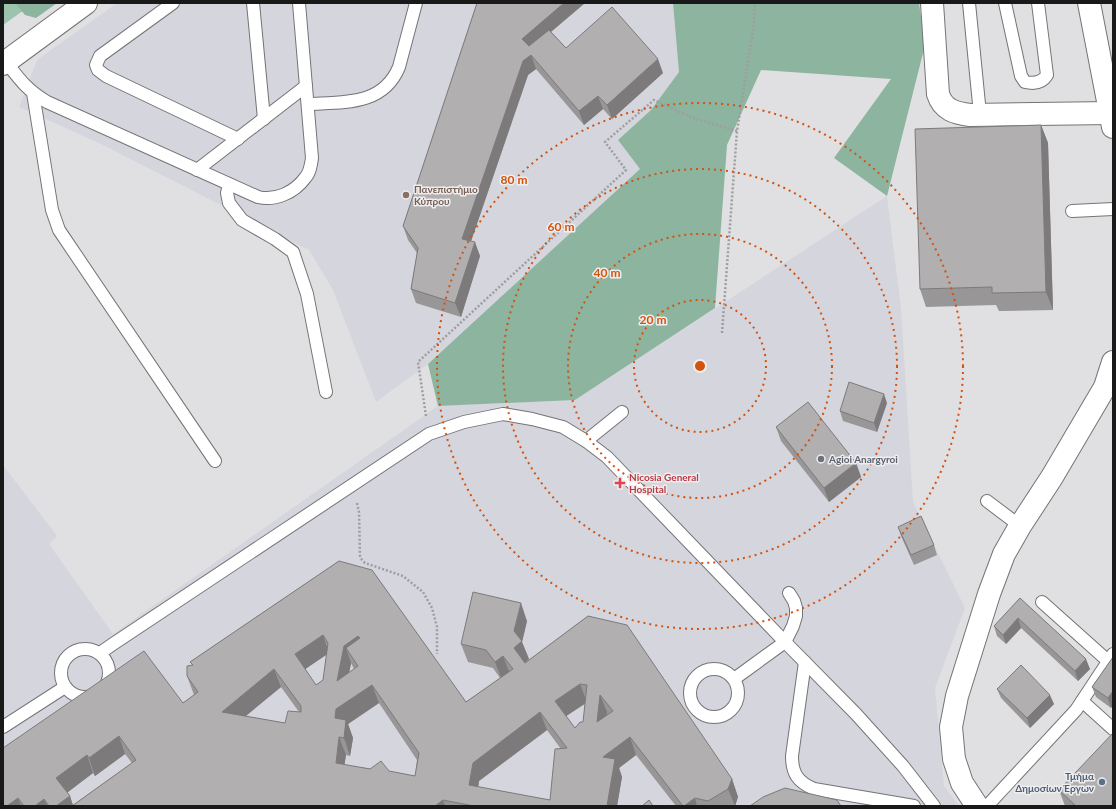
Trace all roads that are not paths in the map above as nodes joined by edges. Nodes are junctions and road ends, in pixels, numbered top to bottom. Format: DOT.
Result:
graph roads {
  1 [pos="86,3"];
  2 [pos="173,3"];
  3 [pos="253,3"];
  4 [pos="299,3"];
  5 [pos="416,3"];
  6 [pos="932,3"];
  7 [pos="969,3"];
  8 [pos="1005,3"];
  9 [pos="1038,3"];
  10 [pos="1089,3"];
  11 [pos="5,63"];
  12 [pos="306,86"];
  13 [pos="33,93"];
  14 [pos="308,104"];
  15 [pos="980,114"];
  16 [pos="264,119"];
  17 [pos="1112,120"];
  18 [pos="238,139"];
  19 [pos="197,170"];
  20 [pos="229,184"];
  21 [pos="1113,209"];
  22 [pos="1072,211"];
  23 [pos="1113,362"];
  24 [pos="326,392"];
  25 [pos="622,412"];
  26 [pos="586,441"];
  27 [pos="215,461"];
  28 [pos="987,501"];
  29 [pos="1020,526"];
  30 [pos="789,593"];
  31 [pos="1042,602"];
  32 [pos="785,642"];
  33 [pos="100,654"];
  34 [pos="1111,658"];
  35 [pos="805,662"];
  36 [pos="734,679"];
  37 [pos="65,687"];
  38 [pos="1082,701"];
  39 [pos="3,727"];
  40 [pos="1113,729"];
  41 [pos="914,806"];
  42 [pos="934,806"];
  43 [pos="977,806"];
  44 [pos="988,806"];
  1 -- 11 [label="street"];
  2 -- 18 [label="lane"];
  3 -- 16 [label="lane"];
  4 -- 12 [label="lane"];
  5 -- 14 [label="lane"];
  6 -- 15 [label="street"];
  7 -- 15 [label="lane"];
  8 -- 9 [label="lane"];
  10 -- 17 [label="street"];
  11 -- 13 [label="lane"];
  12 -- 14 [label="lane"];
  12 -- 16 [label="lane"];
  13 -- 19 [label="lane"];
  13 -- 27 [label="lane"];
  14 -- 20 [label="lane"];
  15 -- 17 [label="street"];
  16 -- 18 [label="lane"];
  18 -- 19 [label="lane"];
  19 -- 20 [label="lane"];
  20 -- 24 [label="lane"];
  21 -- 22 [label="lane"];
  23 -- 29 [label="street"];
  25 -- 26 [label="lane"];
  26 -- 32 [label="lane"];
  26 -- 33 [label="lane"];
  28 -- 29 [label="lane"];
  29 -- 43 [label="street"];
  30 -- 32 [label="lane"];
  31 -- 34 [label="lane"];
  32 -- 35 [label="lane"];
  32 -- 36 [label="lane"];
  33 -- 37 [label="lane"];
  33 -- 37 [label="lane"];
  34 -- 38 [label="lane"];
  35 -- 41 [label="lane"];
  35 -- 42 [label="lane"];
  37 -- 39 [label="lane"];
  38 -- 40 [label="lane"];
  38 -- 44 [label="lane"];
}
